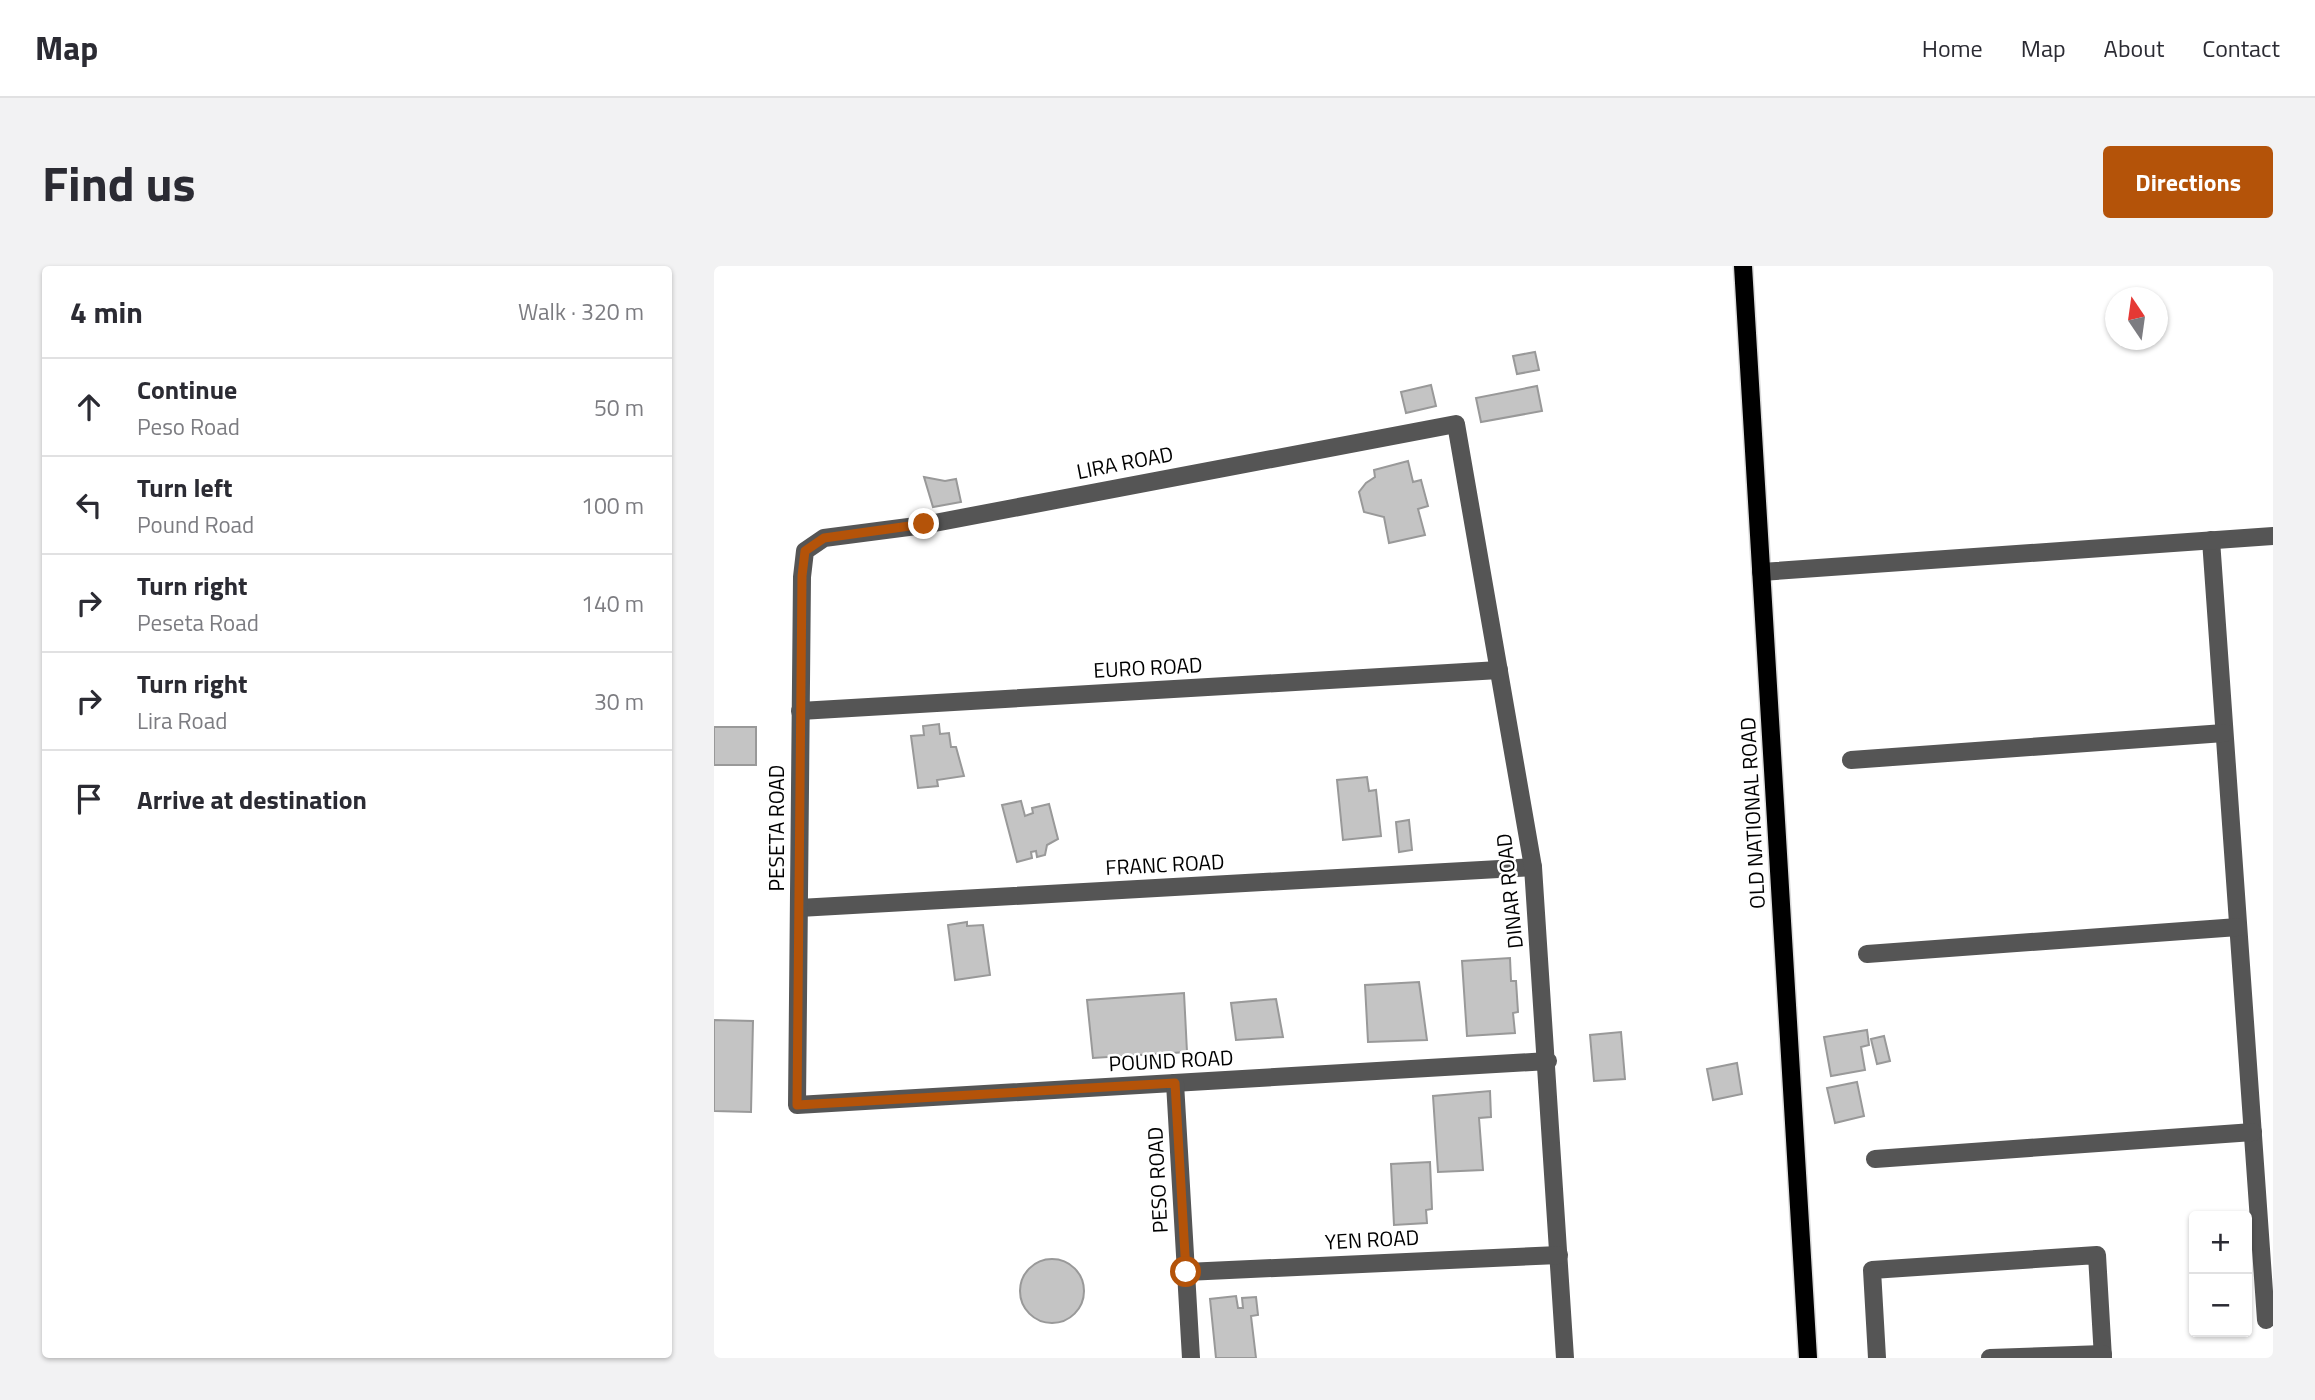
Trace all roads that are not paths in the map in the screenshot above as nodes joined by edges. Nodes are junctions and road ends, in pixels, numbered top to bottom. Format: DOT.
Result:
graph roads {
  1 [pos="1743,266"];
  2 [pos="1456,424"];
  3 [pos="2273,536"];
  4 [pos="2211,540"];
  5 [pos="805,551"];
  6 [pos="1761,572"];
  7 [pos="1499,670"];
  8 [pos="800,711"];
  9 [pos="2224,733"];
  10 [pos="1851,760"];
  11 [pos="1533,867"];
  12 [pos="799,908"];
  13 [pos="2238,927"];
  14 [pos="1867,954"];
  15 [pos="1548,1061"];
  16 [pos="1175,1083"];
  17 [pos="797,1105"];
  18 [pos="2252,1132"];
  19 [pos="1875,1159"];
  20 [pos="1559,1255"];
  21 [pos="1186,1272"];
  22 [pos="2266,1320"];
  23 [pos="2103,1356"];
  24 [pos="1191,1358"];
  25 [pos="1565,1358"];
  26 [pos="1808,1358"];
  27 [pos="1877,1358"];
  28 [pos="1990,1358"];
  1 -- 6 [label="main road, OLD NATIONAL ROAD"];
  2 -- 5 [label="street, LIRA ROAD"];
  2 -- 7 [label="street, DINAR ROAD"];
  3 -- 4 [label="street"];
  4 -- 6 [label="street"];
  4 -- 9 [label="street"];
  5 -- 8 [label="street, PESETA ROAD"];
  6 -- 26 [label="main road, OLD NATIONAL ROAD"];
  7 -- 8 [label="street, EURO ROAD"];
  7 -- 11 [label="street, DINAR ROAD"];
  8 -- 12 [label="street, PESETA ROAD"];
  9 -- 10 [label="street"];
  9 -- 13 [label="street"];
  11 -- 12 [label="street, FRANC ROAD"];
  11 -- 15 [label="street, DINAR ROAD"];
  12 -- 17 [label="street, PESETA ROAD"];
  13 -- 14 [label="street"];
  13 -- 18 [label="street"];
  15 -- 16 [label="street, POUND ROAD"];
  15 -- 20 [label="street, DINAR ROAD"];
  16 -- 17 [label="street, POUND ROAD"];
  16 -- 21 [label="street, PESO ROAD"];
  18 -- 19 [label="street"];
  18 -- 22 [label="street"];
  20 -- 21 [label="street, YEN ROAD"];
  20 -- 25 [label="street, DINAR ROAD"];
  21 -- 24 [label="street, PESO ROAD"];
  23 -- 27 [label="street"];
  23 -- 28 [label="street"];
}
